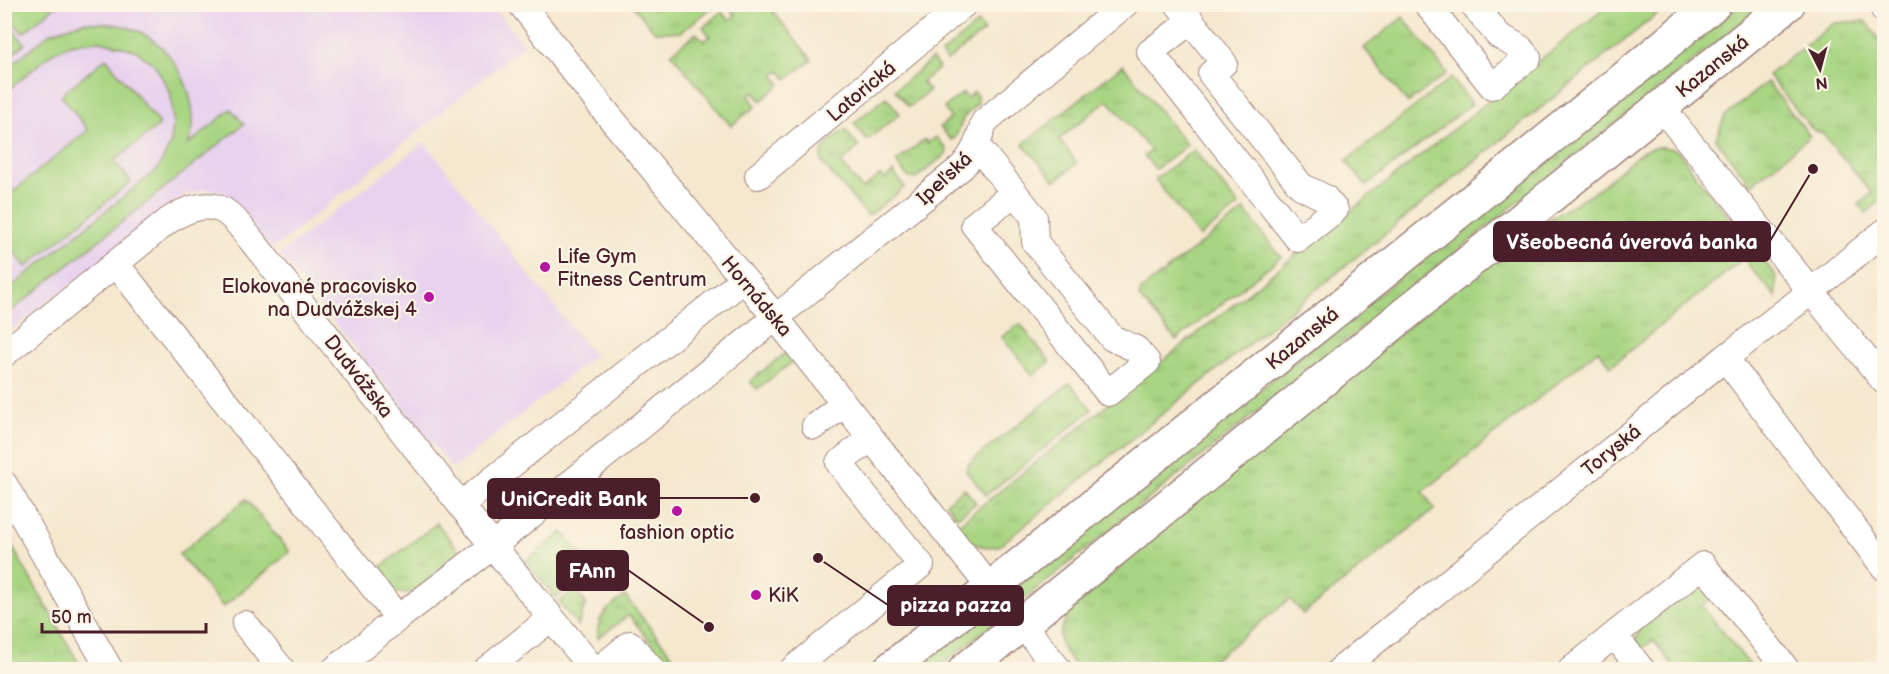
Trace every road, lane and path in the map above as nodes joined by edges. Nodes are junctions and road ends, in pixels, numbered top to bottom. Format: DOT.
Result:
graph roads {
  1 [pos="521,4"];
  2 [pos="964,4"];
  3 [pos="1125,4"];
  4 [pos="1426,4"];
  5 [pos="1473,4"];
  6 [pos="1714,4"];
  7 [pos="1788,4"];
  8 [pos="1881,4"];
  9 [pos="1884,9"];
  10 [pos="1185,13"];
  11 [pos="1688,16"];
  12 [pos="1661,107"];
  13 [pos="977,146"];
  14 [pos="758,176"];
  15 [pos="1014,193"];
  16 [pos="1884,232"];
  17 [pos="116,264"];
  18 [pos="743,280"];
  19 [pos="1812,291"];
  20 [pos="776,318"];
  21 [pos="4,354"];
  22 [pos="1725,358"];
  23 [pos="1884,381"];
  24 [pos="844,404"];
  25 [pos="815,426"];
  26 [pos="871,438"];
  27 [pos="4,484"];
  28 [pos="461,505"];
  29 [pos="494,546"];
  30 [pos="1884,567"];
  31 [pos="991,589"];
  32 [pos="398,618"];
  33 [pos="551,618"];
  34 [pos="245,624"];
  35 [pos="1022,624"];
  36 [pos="1614,635"];
  37 [pos="110,669"];
  38 [pos="282,669"];
  39 [pos="334,669"];
  40 [pos="486,669"];
  41 [pos="596,669"];
  42 [pos="651,669"];
  43 [pos="792,669"];
  44 [pos="889,669"];
  45 [pos="965,669"];
  46 [pos="1059,669"];
  47 [pos="1340,669"];
  48 [pos="1571,669"];
  49 [pos="1642,669"];
  50 [pos="1787,669"];
  1 -- 18 [label="street, Hornádska"];
  2 -- 14 [label="street, Latorická"];
  3 -- 13 [label="street, Ipeľská"];
  4 -- 5 [label="street"];
  6 -- 11 [label="main road, Kazanská"];
  7 -- 12 [label="main road, Kazanská"];
  8 -- 9 [label="street"];
  10 -- 10 [label="street"];
  11 -- 31 [label="main road, Kazanská"];
  12 -- 19 [label="street"];
  12 -- 35 [label="main road, Kazanská"];
  13 -- 15 [label="street"];
  13 -- 20 [label="street, Ipeľská"];
  15 -- 15 [label="street"];
  16 -- 19 [label="street, Toryská"];
  17 -- 21 [label="street, Dudvážska"];
  17 -- 28 [label="street, Dudvážska"];
  17 -- 32 [label="street"];
  18 -- 20 [label="street, Hornádska"];
  18 -- 28 [label="street"];
  19 -- 22 [label="street, Toryská"];
  19 -- 23 [label="street"];
  20 -- 24 [label="street, Hornádska"];
  20 -- 29 [label="street, Ipeľská"];
  22 -- 30 [label="street"];
  22 -- 47 [label="street, Toryská"];
  24 -- 25 [label="street"];
  24 -- 26 [label="street, Hornádska"];
  26 -- 31 [label="street, Hornádska"];
  26 -- 43 [label="street"];
  27 -- 37 [label="street"];
  28 -- 29 [label="street, Dudvážska"];
  29 -- 32 [label="street, Ipeľská"];
  29 -- 33 [label="street, Dudvážska"];
  31 -- 44 [label="main road, Kazanská"];
  32 -- 39 [label="street, Ipeľská"];
  33 -- 40 [label="street"];
  33 -- 41 [label="street, Dudvážska"];
  34 -- 38 [label="street"];
  35 -- 45 [label="main road, Kazanská"];
  35 -- 46 [label="street"];
  36 -- 48 [label="street"];
  36 -- 49 [label="street"];
  36 -- 50 [label="street"];
  41 -- 42 [label="street"];
}
